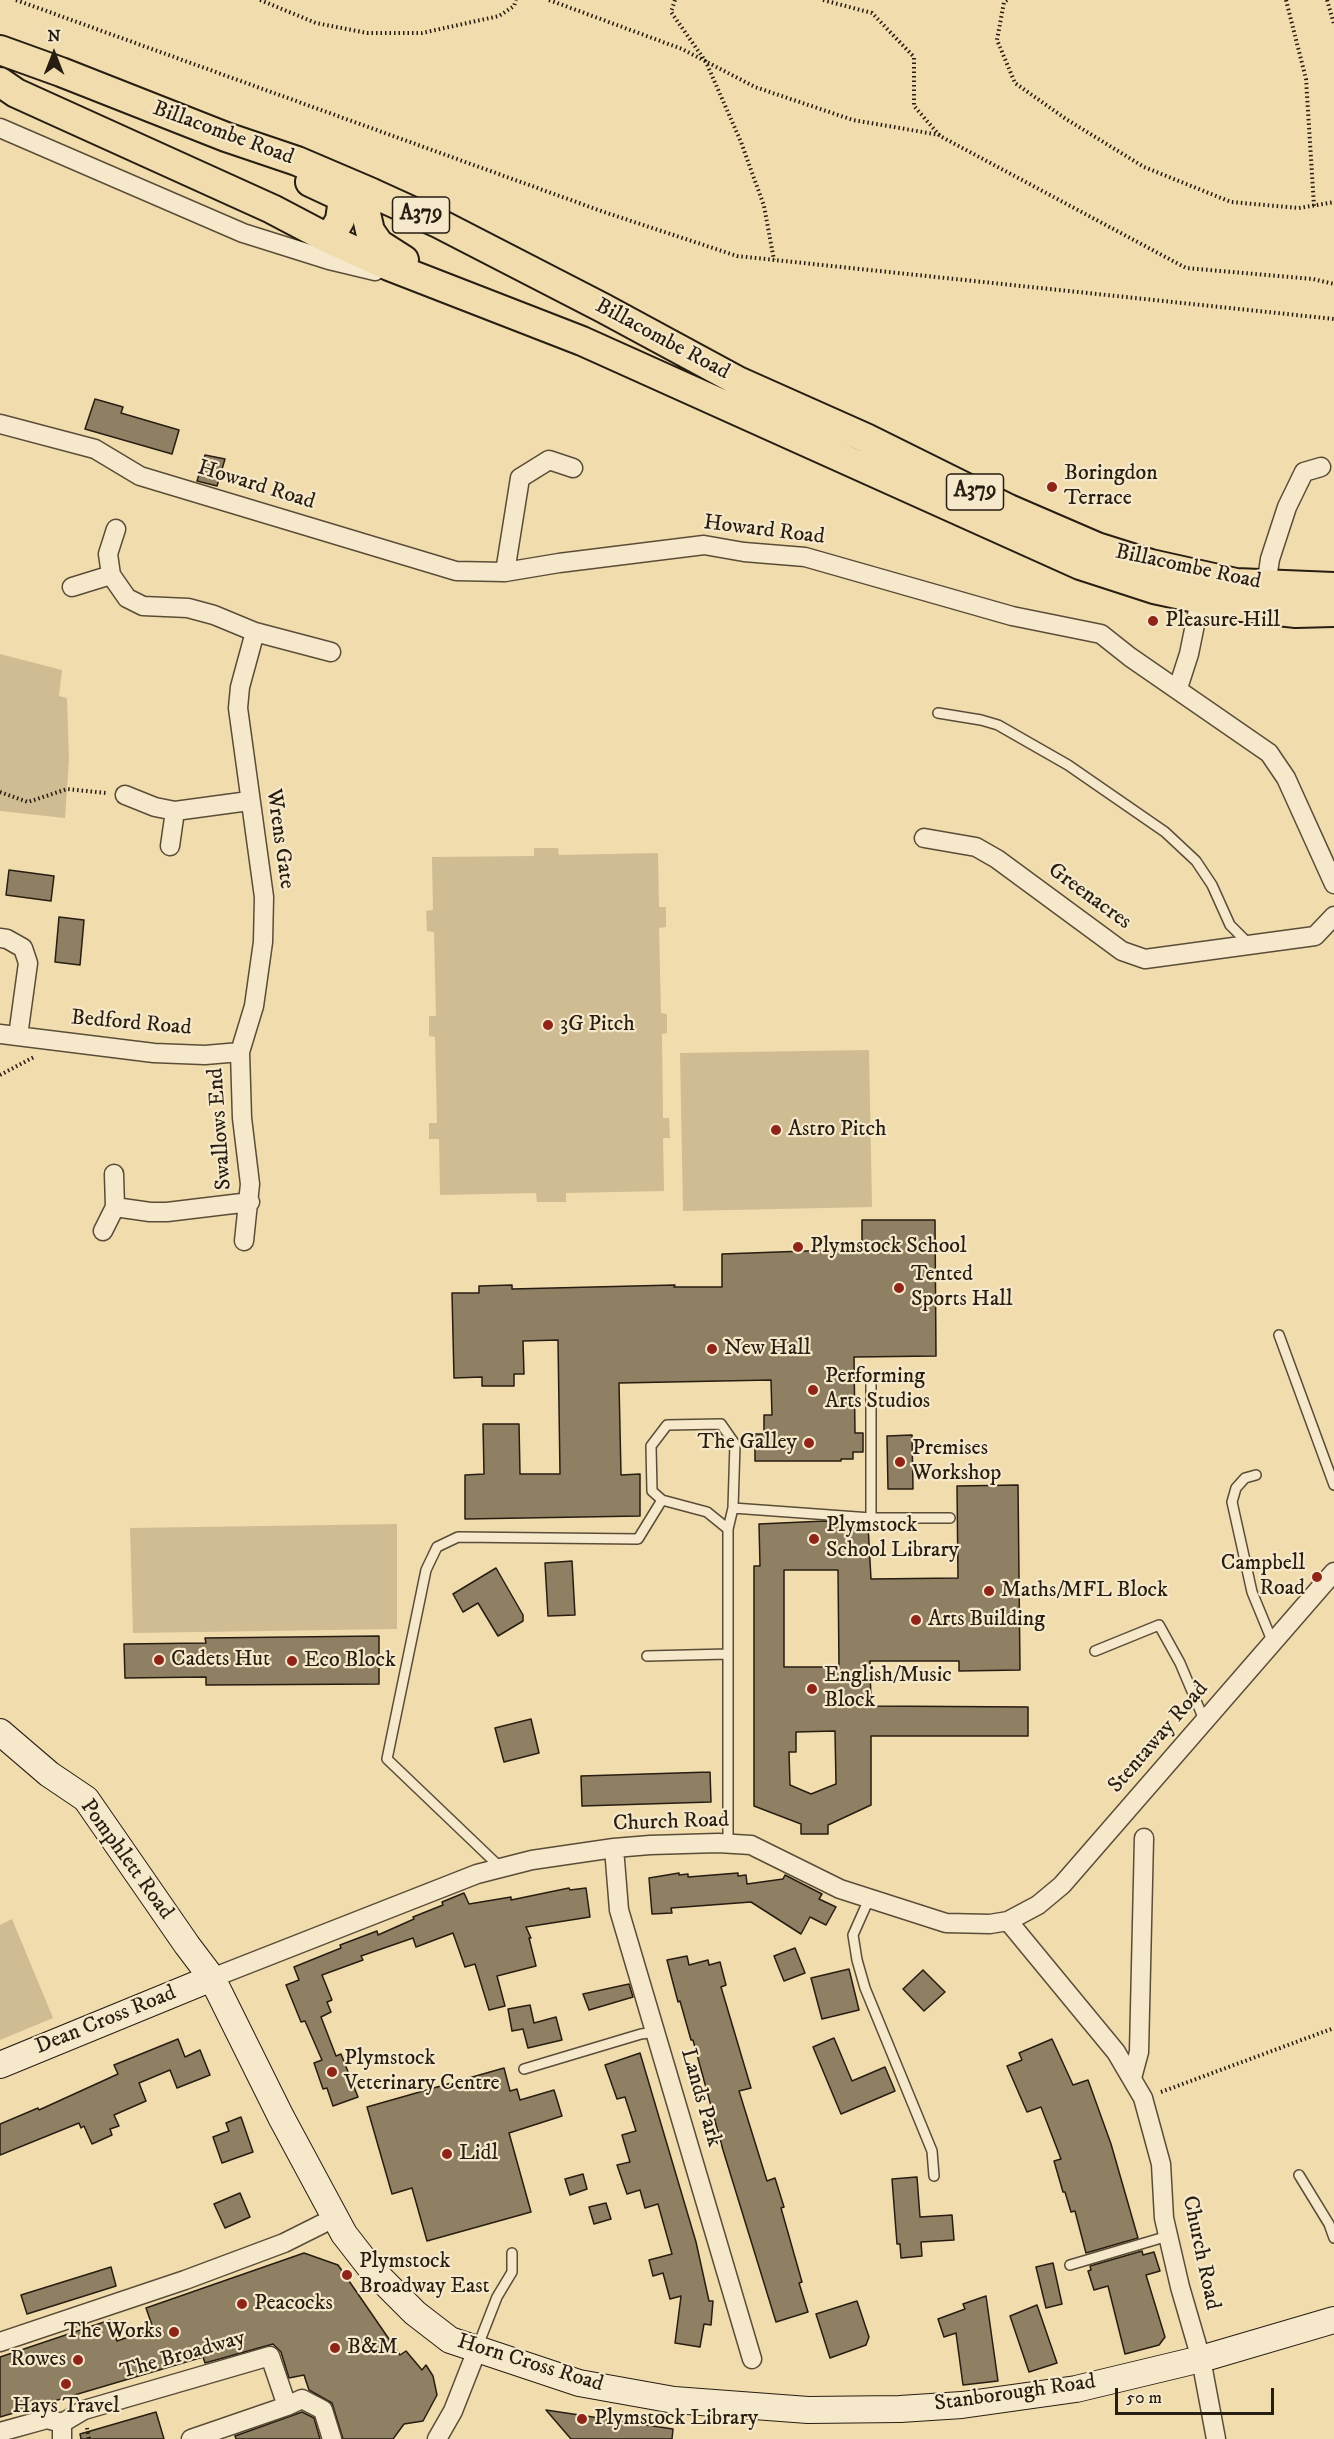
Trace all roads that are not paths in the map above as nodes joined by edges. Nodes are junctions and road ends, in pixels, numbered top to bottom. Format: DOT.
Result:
graph roads {
  1 [pos="0,50"];
  2 [pos="0,82"];
  3 [pos="0,128"];
  4 [pos="226,137"];
  5 [pos="372,193"];
  6 [pos="320,246"];
  7 [pos="477,299"];
  8 [pos="0,424"];
  9 [pos="1321,467"];
  10 [pos="573,468"];
  11 [pos="116,529"];
  12 [pos="505,572"];
  13 [pos="111,575"];
  14 [pos="1266,585"];
  15 [pos="72,587"];
  16 [pos="1334,587"];
  17 [pos="1200,600"];
  18 [pos="1334,612"];
  19 [pos="255,632"];
  20 [pos="331,652"];
  21 [pos="1179,688"];
  22 [pos="938,713"];
  23 [pos="125,795"];
  24 [pos="249,801"];
  25 [pos="175,811"];
  26 [pos="924,837"];
  27 [pos="170,846"];
  28 [pos="1334,884"];
  29 [pos="1334,916"];
  30 [pos="0,938"];
  31 [pos="1252,946"];
  32 [pos="0,1034"];
  33 [pos="18,1036"];
  34 [pos="240,1052"];
  35 [pos="114,1174"];
  36 [pos="250,1202"];
  37 [pos="115,1206"];
  38 [pos="104,1231"];
  39 [pos="244,1242"];
  40 [pos="1279,1335"];
  41 [pos="871,1385"];
  42 [pos="1257,1475"];
  43 [pos="1334,1485"];
  44 [pos="662,1500"];
  45 [pos="733,1508"];
  46 [pos="871,1518"];
  47 [pos="950,1518"];
  48 [pos="728,1529"];
  49 [pos="1334,1572"];
  50 [pos="1328,1592"];
  51 [pos="1273,1643"];
  52 [pos="1095,1652"];
  53 [pos="728,1654"];
  54 [pos="647,1656"];
  55 [pos="1205,1722"];
  56 [pos="0,1732"];
  57 [pos="1144,1838"];
  58 [pos="728,1844"];
  59 [pos="614,1848"];
  60 [pos="501,1868"];
  61 [pos="869,1899"];
  62 [pos="1008,1921"];
  63 [pos="212,1978"];
  64 [pos="656,2032"];
  65 [pos="0,2065"];
  66 [pos="524,2068"];
  67 [pos="1132,2078"];
  68 [pos="1299,2175"];
  69 [pos="934,2176"];
  70 [pos="334,2218"];
  71 [pos="1168,2236"];
  72 [pos="1334,2238"];
  73 [pos="512,2253"];
  74 [pos="1070,2265"];
  75 [pos="1334,2320"];
  76 [pos="0,2342"];
  77 [pos="477,2349"];
  78 [pos="752,2359"];
  79 [pos="1201,2359"];
  80 [pos="287,2406"];
  81 [pos="759,2406"];
  82 [pos="62,2431"];
  83 [pos="0,2432"];
  84 [pos="190,2439"];
  85 [pos="332,2439"];
  86 [pos="437,2439"];
  87 [pos="1216,2439"];
  1 -- 4 [label="main road, Billacombe Road / A379"];
  2 -- 6 [label="main road, Billacombe Road / A379"];
  3 -- 6 [label="street, Billacombe Road"];
  4 -- 5 [label="main road, Billacombe Road / A379"];
  4 -- 6 [label="main road, A379"];
  5 -- 7 [label="main road, A379"];
  5 -- 14 [label="main road, Billacombe Road / A379"];
  6 -- 7 [label="main road, Billacombe Road / A379"];
  7 -- 17 [label="main road, Billacombe Road / A379"];
  8 -- 12 [label="street, Howard Road"];
  9 -- 14 [label="street"];
  10 -- 12 [label="street"];
  11 -- 13 [label="street"];
  12 -- 21 [label="street, Howard Road"];
  13 -- 15 [label="street"];
  13 -- 19 [label="street"];
  14 -- 16 [label="main road, Billacombe Road / A379"];
  17 -- 18 [label="main road, Billacombe Road / A379"];
  17 -- 21 [label="street"];
  19 -- 20 [label="street"];
  19 -- 24 [label="street, Wrens Gate"];
  21 -- 28 [label="street"];
  22 -- 31 [label="lane"];
  23 -- 25 [label="street"];
  24 -- 25 [label="street"];
  24 -- 34 [label="street, Wrens Gate"];
  25 -- 27 [label="street"];
  26 -- 31 [label="street, Greenacres"];
  29 -- 31 [label="street, Greenacres"];
  30 -- 33 [label="street"];
  32 -- 33 [label="street, Bedford Road"];
  33 -- 34 [label="street, Bedford Road"];
  34 -- 36 [label="street, Swallows End"];
  35 -- 37 [label="street"];
  36 -- 37 [label="street, Swallows End"];
  36 -- 39 [label="street, Swallows End"];
  37 -- 38 [label="street"];
  40 -- 43 [label="lane"];
  41 -- 46 [label="lane"];
  42 -- 51 [label="lane"];
  44 -- 45 [label="lane"];
  44 -- 48 [label="lane"];
  44 -- 60 [label="lane"];
  45 -- 46 [label="lane"];
  45 -- 48 [label="lane"];
  46 -- 47 [label="lane"];
  48 -- 53 [label="lane"];
  49 -- 50 [label="street, Stentaway Road"];
  50 -- 51 [label="street, Stentaway Road"];
  51 -- 55 [label="street, Stentaway Road"];
  52 -- 55 [label="lane"];
  53 -- 54 [label="lane"];
  53 -- 58 [label="lane"];
  55 -- 62 [label="street, Stentaway Road"];
  56 -- 63 [label="street, Pomphlett Road"];
  57 -- 67 [label="street"];
  58 -- 59 [label="street, Church Road"];
  58 -- 61 [label="street, Church Road"];
  59 -- 60 [label="street, Church Road"];
  59 -- 64 [label="street, Lands Park"];
  60 -- 63 [label="street, Church Road"];
  61 -- 62 [label="street, Church Road"];
  61 -- 69 [label="lane"];
  62 -- 67 [label="street, Church Road"];
  63 -- 65 [label="street, Dean Cross Road"];
  63 -- 70 [label="street, Horn Cross Road"];
  64 -- 66 [label="lane"];
  64 -- 78 [label="street, Lands Park"];
  67 -- 71 [label="street, Church Road"];
  68 -- 72 [label="lane"];
  70 -- 76 [label="street"];
  70 -- 77 [label="street, Horn Cross Road"];
  71 -- 74 [label="lane"];
  71 -- 79 [label="street, Church Road"];
  73 -- 77 [label="lane"];
  75 -- 79 [label="street, Stanborough Road"];
  77 -- 81 [label="street, Horn Cross Road"];
  77 -- 86 [label="street"];
  79 -- 81 [label="street, Stanborough Road"];
  79 -- 87 [label="street, Church Road"];
  80 -- 82 [label="street, The Broadway"];
  80 -- 84 [label="street"];
  80 -- 85 [label="street"];
  82 -- 83 [label="street, The Broadway"];
}
